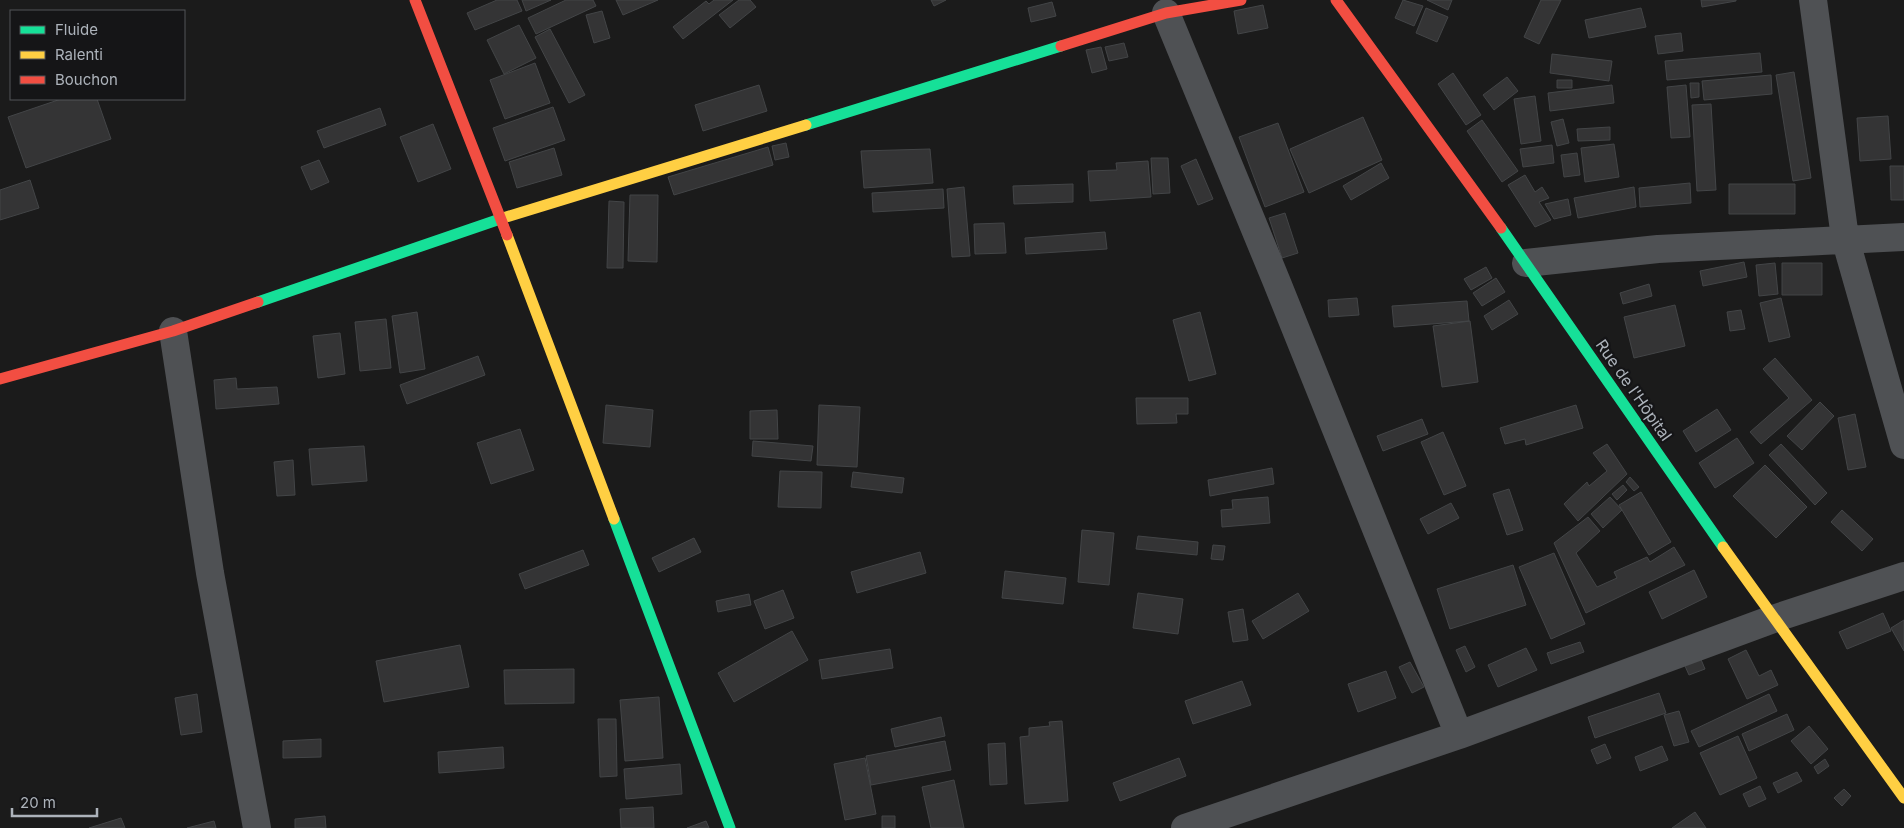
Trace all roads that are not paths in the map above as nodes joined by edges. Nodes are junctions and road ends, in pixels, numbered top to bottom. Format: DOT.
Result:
graph roads {
  1 [pos="415,0"];
  2 [pos="1241,0"];
  3 [pos="1336,0"];
  4 [pos="1813,0"];
  5 [pos="1166,14"];
  6 [pos="501,219"];
  7 [pos="1904,237"];
  8 [pos="1845,238"];
  9 [pos="1526,263"];
  10 [pos="173,331"];
  11 [pos="0,379"];
  12 [pos="1904,445"];
  13 [pos="1904,576"];
  14 [pos="1773,620"];
  15 [pos="1459,735"];
  16 [pos="1904,798"];
  17 [pos="258,828"];
  18 [pos="730,828"];
  19 [pos="1185,828"];
  1 -- 6 [label="street"];
  2 -- 5 [label="street"];
  3 -- 9 [label="street, Rue de l'Hôpital"];
  4 -- 8 [label="street"];
  5 -- 6 [label="street"];
  5 -- 15 [label="street"];
  6 -- 10 [label="street"];
  6 -- 18 [label="street"];
  7 -- 8 [label="street"];
  8 -- 9 [label="street"];
  8 -- 12 [label="street"];
  9 -- 14 [label="street, Rue de l'Hôpital"];
  10 -- 11 [label="street"];
  10 -- 17 [label="street"];
  13 -- 14 [label="street"];
  14 -- 15 [label="street"];
  14 -- 16 [label="street, Rue de l'Hôpital"];
  15 -- 19 [label="street"];
}
